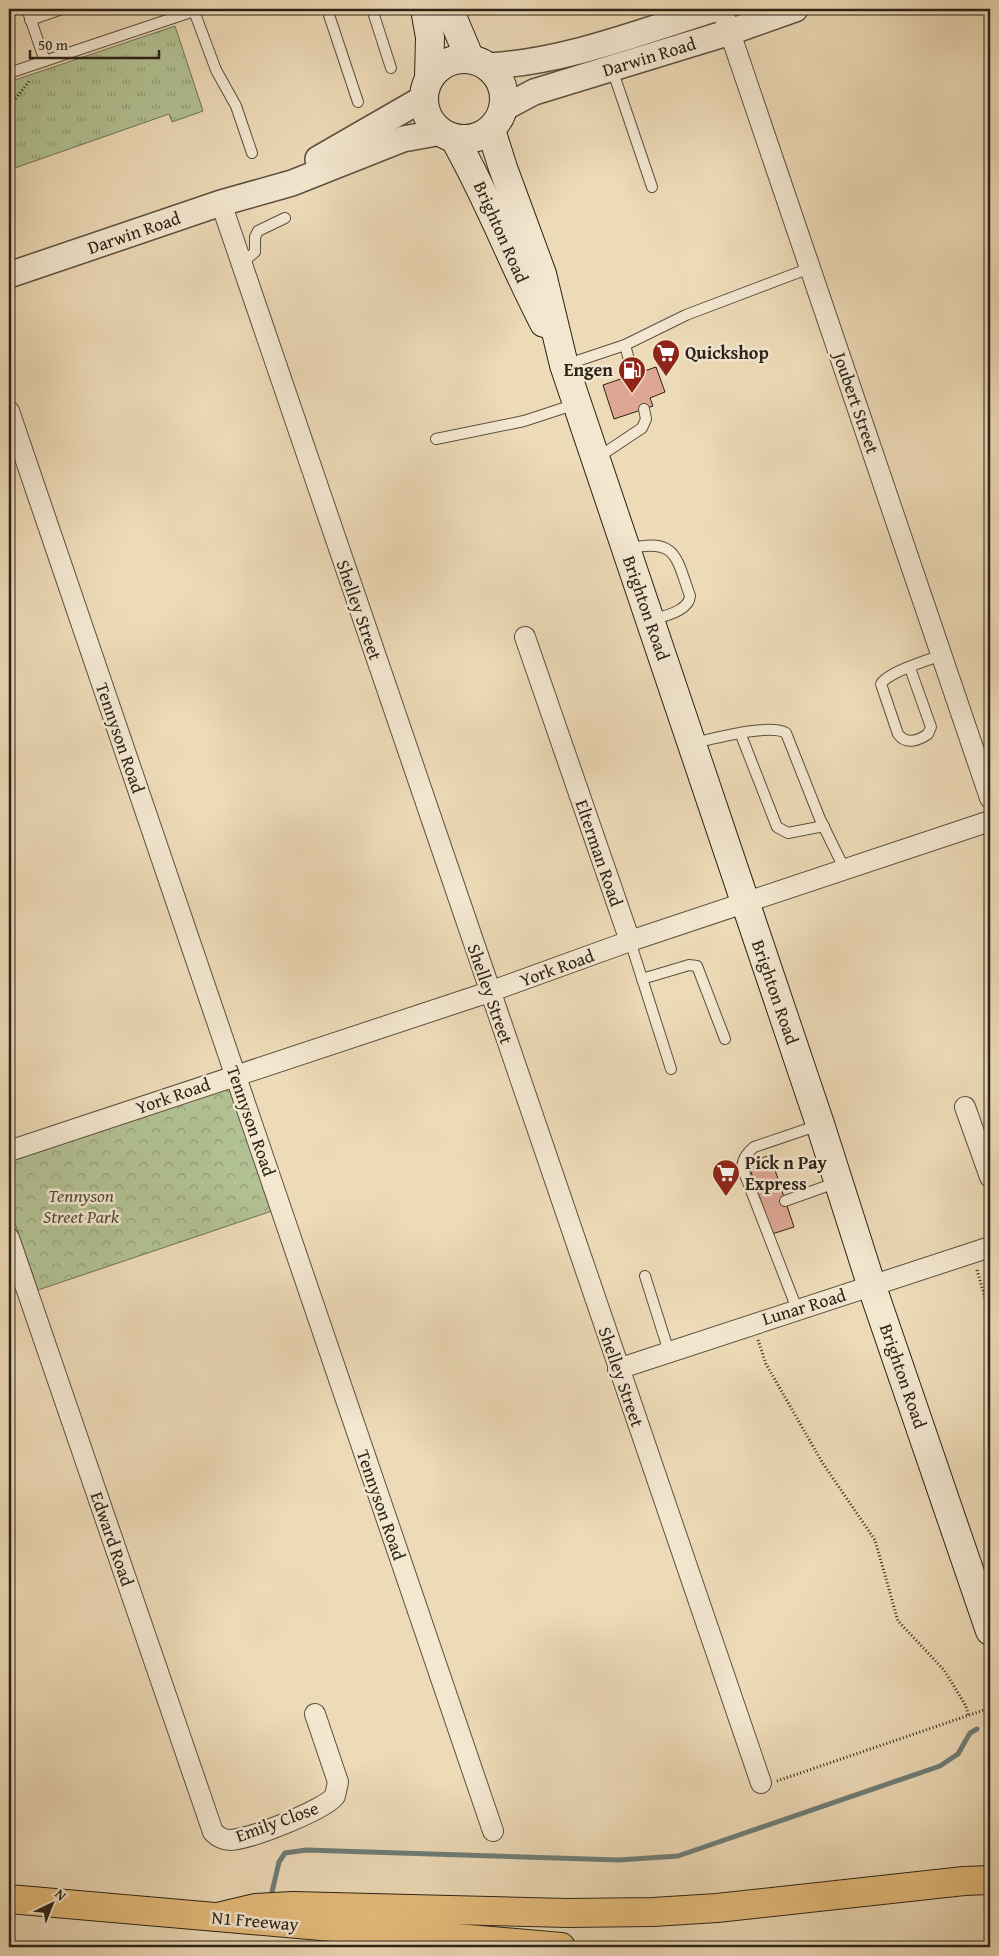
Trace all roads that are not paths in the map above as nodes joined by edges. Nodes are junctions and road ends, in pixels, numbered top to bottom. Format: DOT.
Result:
graph roads {
  1 [pos="27,9"];
  2 [pos="62,9"];
  3 [pos="327,9"];
  4 [pos="372,9"];
  5 [pos="425,9"];
  6 [pos="449,9"];
  7 [pos="714,9"];
  8 [pos="722,9"];
  9 [pos="795,9"];
  10 [pos="197,10"];
  11 [pos="30,20"];
  12 [pos="730,32"];
  13 [pos="45,61"];
  14 [pos="479,63"];
  15 [pos="391,68"];
  16 [pos="612,68"];
  17 [pos="9,73"];
  18 [pos="427,88"];
  19 [pos="358,102"];
  20 [pos="498,119"];
  21 [pos="448,135"];
  22 [pos="252,153"];
  23 [pos="652,188"];
  24 [pos="259,191"];
  25 [pos="221,203"];
  26 [pos="285,218"];
  27 [pos="242,263"];
  28 [pos="810,268"];
  29 [pos="9,276"];
  30 [pos="625,345"];
  31 [pos="562,359"];
  32 [pos="634,375"];
  33 [pos="577,404"];
  34 [pos="644,410"];
  35 [pos="9,411"];
  36 [pos="436,440"];
  37 [pos="596,459"];
  38 [pos="626,550"];
  39 [pos="650,621"];
  40 [pos="525,638"];
  41 [pos="942,655"];
  42 [pos="910,668"];
  43 [pos="741,735"];
  44 [pos="692,743"];
  45 [pos="990,798"];
  46 [pos="990,821"];
  47 [pos="824,826"];
  48 [pos="845,870"];
  49 [pos="745,903"];
  50 [pos="630,941"];
  51 [pos="642,979"];
  52 [pos="489,992"];
  53 [pos="725,1039"];
  54 [pos="671,1069"];
  55 [pos="235,1075"];
  56 [pos="965,1107"];
  57 [pos="820,1124"];
  58 [pos="9,1151"];
  59 [pos="990,1177"];
  60 [pos="838,1182"];
  61 [pos="786,1201"];
  62 [pos="9,1238"];
  63 [pos="981,1250"];
  64 [pos="645,1276"];
  65 [pos="872,1287"];
  66 [pos="798,1309"];
  67 [pos="669,1352"];
  68 [pos="618,1369"];
  69 [pos="990,1630"];
  70 [pos="315,1714"];
  71 [pos="761,1783"];
  72 [pos="493,1831"];
  73 [pos="219,1838"];
  74 [pos="990,1869"];
  75 [pos="977,1881"];
  76 [pos="9,1898"];
  77 [pos="217,1917"];
  78 [pos="561,1947"];
  1 -- 11 [label="lane"];
  2 -- 11 [label="lane"];
  3 -- 19 [label="lane"];
  4 -- 15 [label="lane"];
  5 -- 18 [label="main road"];
  6 -- 14 [label="main road"];
  7 -- 14 [label="street, Darwin Road"];
  8 -- 12 [label="street, Joubert Street"];
  9 -- 12 [label="street, Darwin Road"];
  10 -- 13 [label="lane"];
  10 -- 22 [label="lane"];
  11 -- 13 [label="lane"];
  12 -- 16 [label="street, Darwin Road"];
  12 -- 28 [label="street, Joubert Street"];
  13 -- 17 [label="lane"];
  14 -- 18 [label="main road"];
  14 -- 20 [label="main road"];
  16 -- 20 [label="street, Darwin Road"];
  16 -- 23 [label="lane"];
  18 -- 21 [label="main road"];
  18 -- 24 [label="street, Darwin Road"];
  20 -- 21 [label="main road"];
  20 -- 31 [label="main road, Brighton Road"];
  21 -- 24 [label="street, Darwin Road"];
  21 -- 31 [label="main road, Brighton Road"];
  24 -- 25 [label="street, Darwin Road"];
  25 -- 27 [label="street, Shelley Street"];
  25 -- 29 [label="street, Darwin Road"];
  26 -- 27 [label="lane"];
  27 -- 52 [label="street, Shelley Street"];
  28 -- 30 [label="lane"];
  28 -- 41 [label="street, Joubert Street"];
  30 -- 31 [label="lane"];
  30 -- 32 [label="lane"];
  31 -- 33 [label="main road, Brighton Road"];
  33 -- 36 [label="lane"];
  33 -- 37 [label="main road, Brighton Road"];
  34 -- 37 [label="lane"];
  35 -- 55 [label="street, Tennyson Road"];
  37 -- 38 [label="main road, Brighton Road"];
  38 -- 39 [label="main road, Brighton Road"];
  38 -- 39 [label="lane"];
  39 -- 44 [label="main road, Brighton Road"];
  40 -- 50 [label="street, Elterman Road"];
  41 -- 42 [label="lane"];
  41 -- 45 [label="street, Joubert Street"];
  42 -- 42 [label="lane"];
  43 -- 44 [label="lane"];
  43 -- 47 [label="lane"];
  43 -- 47 [label="lane"];
  44 -- 49 [label="main road, Brighton Road"];
  46 -- 48 [label="street, York Road"];
  47 -- 48 [label="lane"];
  48 -- 49 [label="street, York Road"];
  49 -- 50 [label="street, York Road"];
  49 -- 57 [label="main road, Brighton Road"];
  50 -- 51 [label="lane, Elterman Road"];
  50 -- 52 [label="street, York Road"];
  51 -- 53 [label="lane"];
  51 -- 54 [label="lane, Elterman Road"];
  52 -- 55 [label="street, York Road"];
  52 -- 68 [label="street, Shelley Street"];
  55 -- 58 [label="street, York Road"];
  55 -- 72 [label="street, Tennyson Road"];
  56 -- 59 [label="street"];
  57 -- 60 [label="main road, Brighton Road"];
  57 -- 66 [label="lane"];
  60 -- 61 [label="lane"];
  60 -- 65 [label="main road, Brighton Road"];
  62 -- 73 [label="street, Edward Road"];
  63 -- 65 [label="street, Lunar Road"];
  64 -- 67 [label="lane"];
  65 -- 66 [label="street, Lunar Road"];
  65 -- 69 [label="main road, Brighton Road"];
  66 -- 67 [label="street, Lunar Road"];
  67 -- 68 [label="street, Lunar Road"];
  68 -- 71 [label="street, Shelley Street"];
  70 -- 73 [label="street, Emily Close"];
  74 -- 75 [label="highway"];
  75 -- 77 [label="highway"];
  76 -- 77 [label="highway, N1 Freeway"];
  77 -- 78 [label="highway, N1 Freeway"];
}
